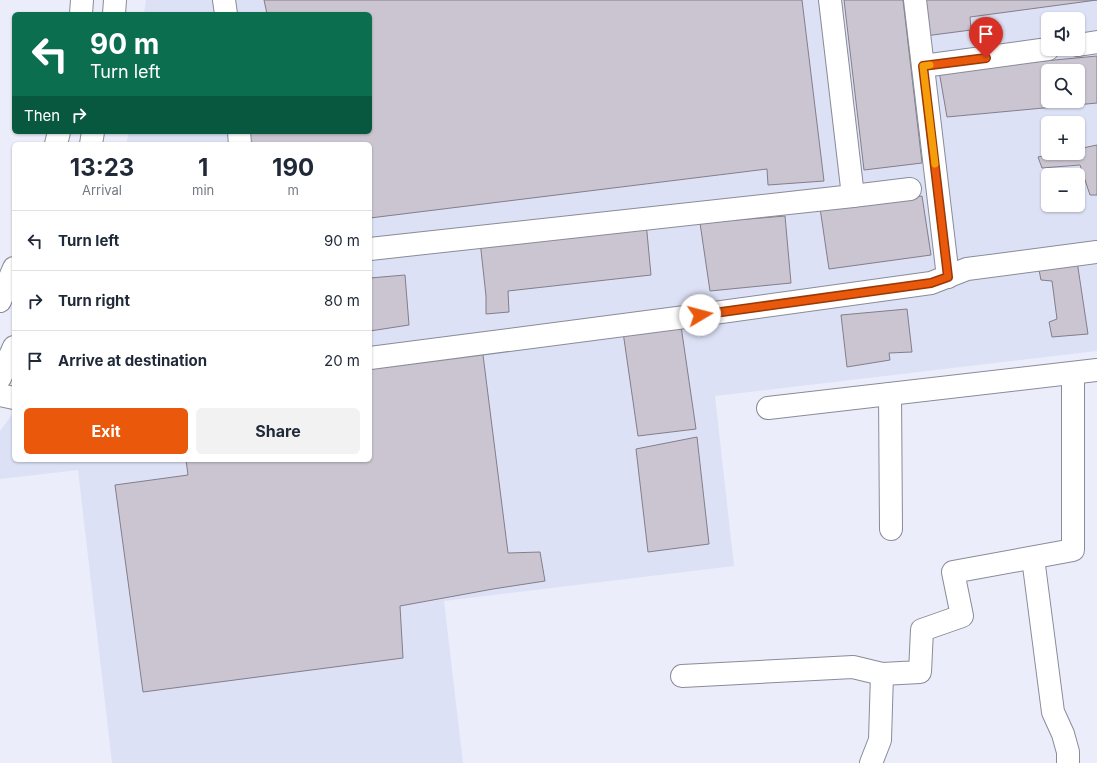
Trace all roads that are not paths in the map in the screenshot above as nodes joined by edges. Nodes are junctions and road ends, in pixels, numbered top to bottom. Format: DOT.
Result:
graph roads {
  1 [pos="82,0"];
  2 [pos="115,0"];
  3 [pos="224,0"];
  4 [pos="830,0"];
  5 [pos="915,0"];
  6 [pos="81,12"];
  7 [pos="114,12"];
  8 [pos="226,12"];
  9 [pos="1097,42"];
  10 [pos="1085,44"];
  11 [pos="1041,50"];
  12 [pos="923,66"];
  13 [pos="910,188"];
  14 [pos="853,196"];
  15 [pos="372,249"];
  16 [pos="1097,252"];
  17 [pos="12,273"];
  18 [pos="948,277"];
  19 [pos="0,301"];
  20 [pos="12,351"];
  21 [pos="372,358"];
  22 [pos="1097,370"];
  23 [pos="1073,372"];
  24 [pos="0,378"];
  25 [pos="890,394"];
  26 [pos="0,395"];
  27 [pos="12,398"];
  28 [pos="768,408"];
  29 [pos="891,529"];
  30 [pos="1033,558"];
  31 [pos="882,674"];
  32 [pos="682,676"];
  33 [pos="871,763"];
  34 [pos="1068,763"];
  1 -- 6 [label="main road"];
  2 -- 7 [label="main road"];
  3 -- 8 [label="main road"];
  4 -- 14 [label="main road"];
  5 -- 12 [label="main road"];
  9 -- 10 [label="main road"];
  11 -- 12 [label="main road"];
  12 -- 18 [label="main road"];
  13 -- 14 [label="main road"];
  14 -- 15 [label="main road"];
  16 -- 18 [label="main road"];
  17 -- 19 [label="main road"];
  18 -- 21 [label="main road"];
  20 -- 24 [label="main road"];
  22 -- 23 [label="main road"];
  23 -- 25 [label="main road"];
  23 -- 30 [label="main road"];
  25 -- 28 [label="main road"];
  25 -- 29 [label="main road"];
  26 -- 27 [label="main road"];
  30 -- 31 [label="main road"];
  30 -- 34 [label="main road"];
  31 -- 32 [label="main road"];
  31 -- 33 [label="main road"];
}
